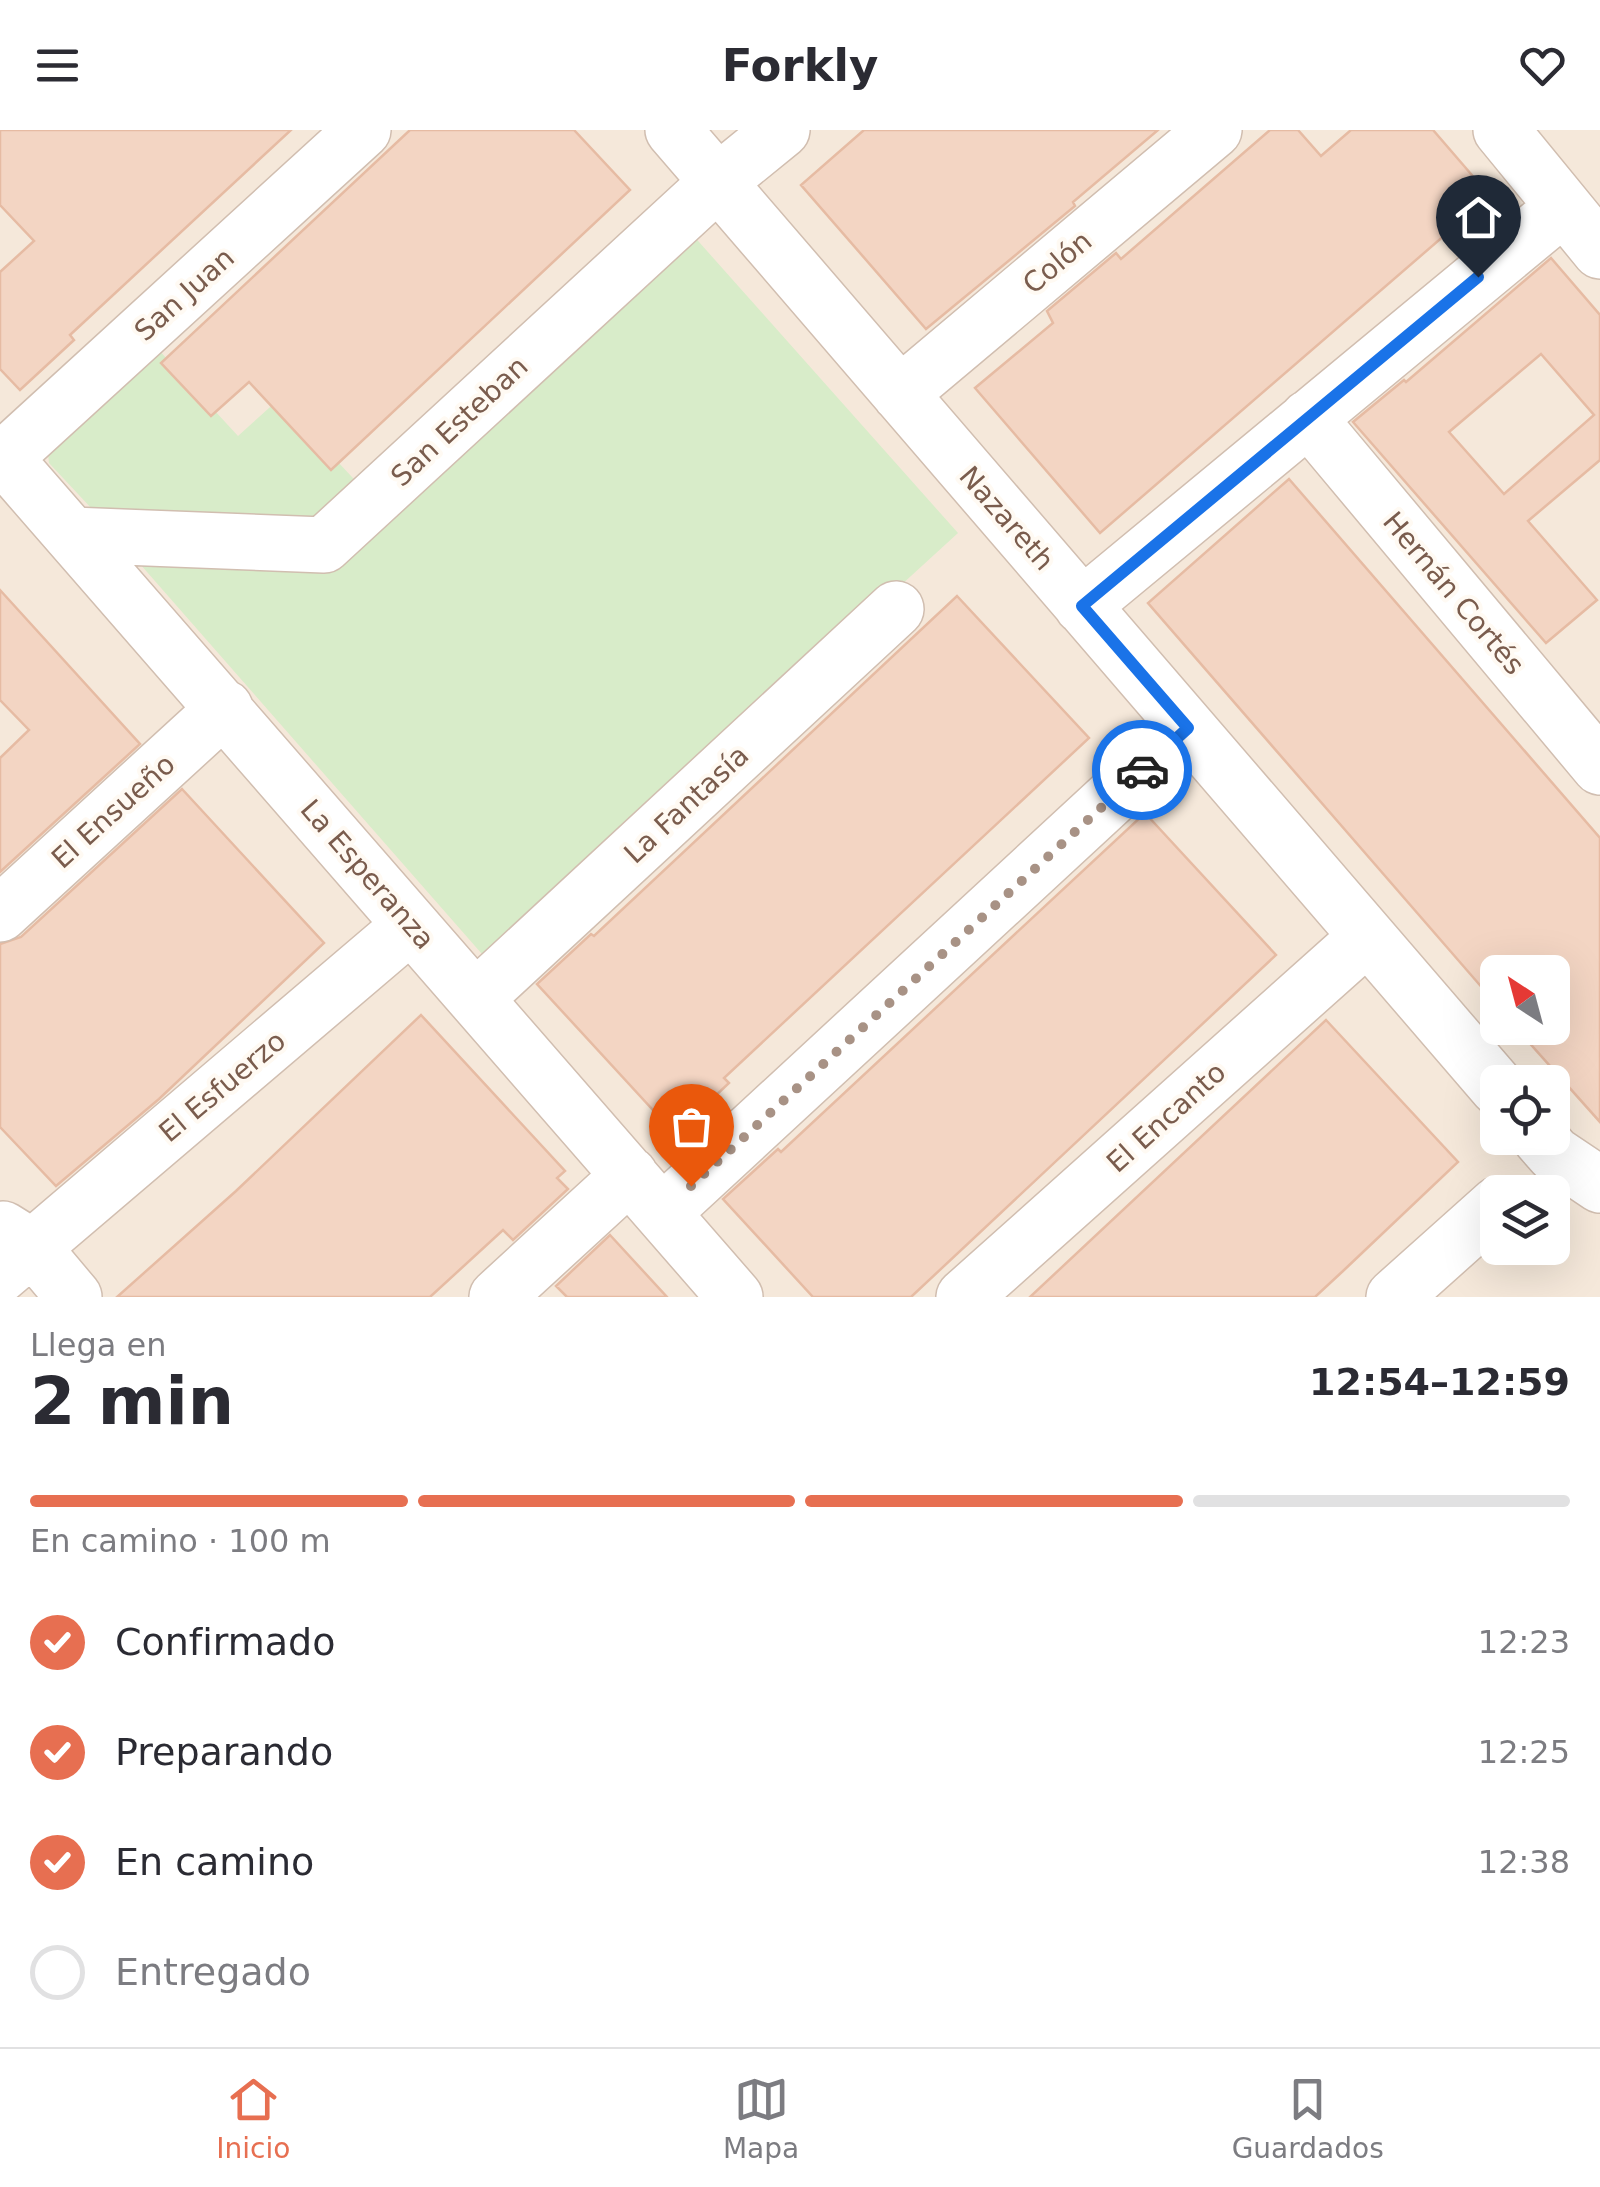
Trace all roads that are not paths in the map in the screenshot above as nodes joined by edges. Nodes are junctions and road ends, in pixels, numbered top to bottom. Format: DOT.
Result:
graph roads {
  1 [pos="363,130"];
  2 [pos="673,130"];
  3 [pos="782,130"];
  4 [pos="1214,130"];
  5 [pos="1501,130"];
  6 [pos="718,182"];
  7 [pos="1564,206"];
  8 [pos="1600,251"];
  9 [pos="900,394"];
  10 [pos="1308,418"];
  11 [pos="2,455"];
  12 [pos="72,535"];
  13 [pos="1082,606"];
  14 [pos="896,610"];
  15 [pos="225,708"];
  16 [pos="1188,728"];
  17 [pos="1600,767"];
  18 [pos="0,914"];
  19 [pos="411,925"];
  20 [pos="1367,937"];
  21 [pos="476,998"];
  22 [pos="1480,1067"];
  23 [pos="1540,1155"];
  24 [pos="1559,1155"];
  25 [pos="1524,1175"];
  26 [pos="1600,1185"];
  27 [pos="646,1194"];
  28 [pos="1480,1220"];
  29 [pos="11,1250"];
  30 [pos="74,1297"];
  31 [pos="497,1297"];
  32 [pos="734,1297"];
  33 [pos="964,1297"];
  34 [pos="1394,1297"];
  1 -- 11 [label="street, San Juan"];
  2 -- 6 [label="street, Nazareth"];
  3 -- 6 [label="street, San Esteban"];
  4 -- 9 [label="street, Colón"];
  5 -- 7 [label="street"];
  6 -- 9 [label="street, Nazareth"];
  6 -- 12 [label="street, San Esteban"];
  7 -- 8 [label="street"];
  7 -- 10 [label="street"];
  9 -- 13 [label="street, Nazareth"];
  10 -- 13 [label="street"];
  10 -- 17 [label="street, Hernán Cortés"];
  11 -- 12 [label="street, La Esperanza"];
  12 -- 15 [label="street, La Esperanza"];
  13 -- 16 [label="street, Nazareth"];
  14 -- 21 [label="street, La Fantasía"];
  15 -- 18 [label="street, El Ensueño"];
  15 -- 19 [label="street, La Esperanza"];
  16 -- 20 [label="street, Nazareth"];
  16 -- 27 [label="street"];
  19 -- 21 [label="street, La Esperanza"];
  19 -- 29 [label="street, El Esfuerzo"];
  20 -- 22 [label="street, Nazareth"];
  20 -- 33 [label="street, El Encanto"];
  21 -- 27 [label="street, La Esperanza"];
  23 -- 25 [label="street"];
  24 -- 26 [label="street"];
  27 -- 31 [label="street"];
  27 -- 32 [label="street, La Esperanza"];
  28 -- 34 [label="street"];
  29 -- 30 [label="street"];
}
